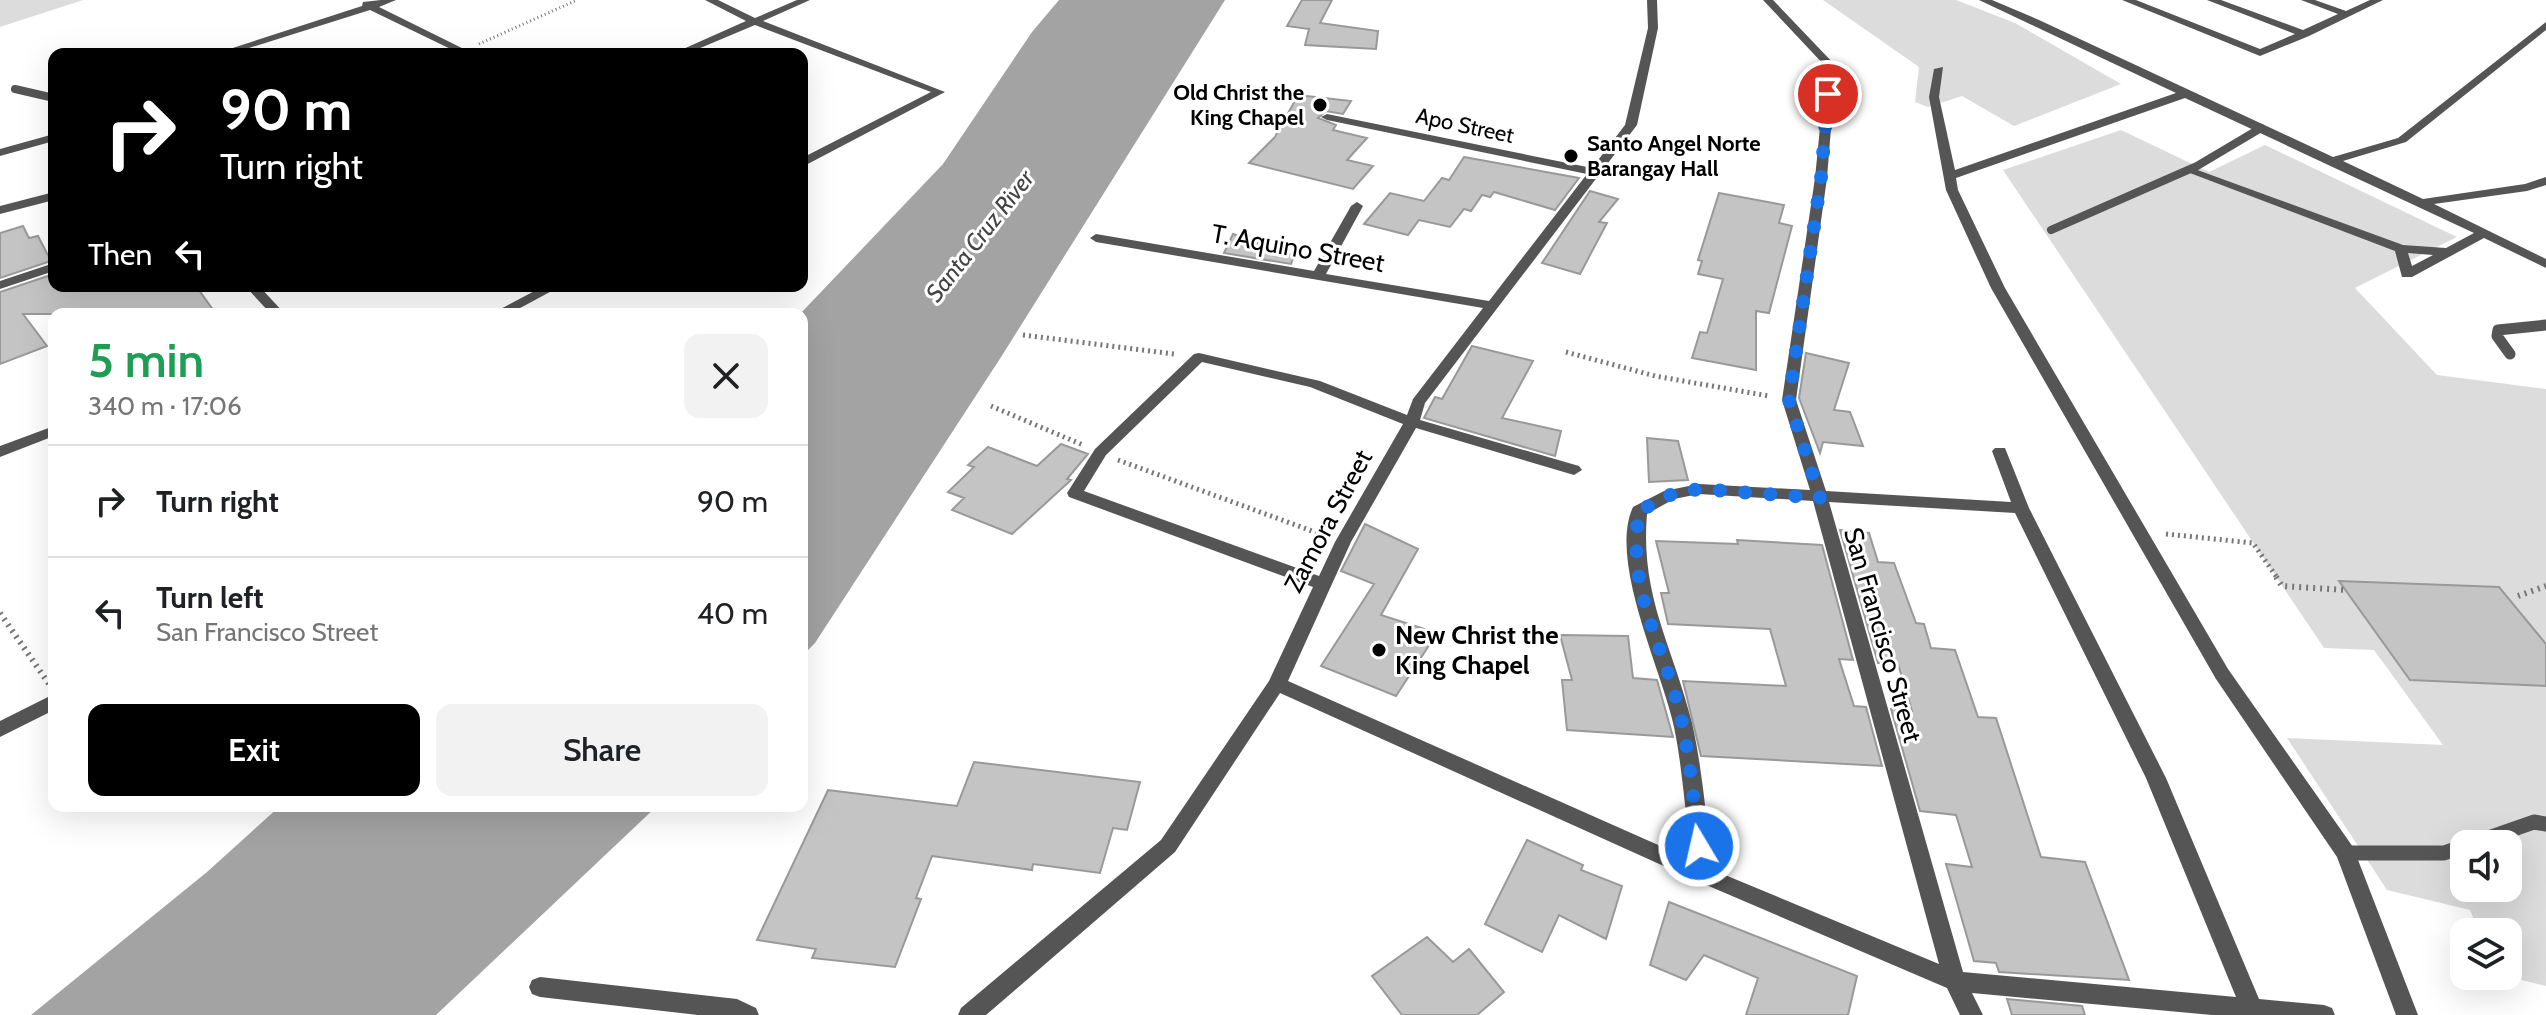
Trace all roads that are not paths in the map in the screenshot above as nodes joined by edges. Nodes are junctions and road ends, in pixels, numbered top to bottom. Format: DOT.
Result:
graph roads {
  1 [pos="357,0"];
  2 [pos="391,0"];
  3 [pos="710,0"];
  4 [pos="805,0"];
  5 [pos="1652,0"];
  6 [pos="1769,0"];
  7 [pos="1788,0"];
  8 [pos="1984,0"];
  9 [pos="2127,0"];
  10 [pos="2212,0"];
  11 [pos="2306,0"];
  12 [pos="2378,0"];
  13 [pos="370,6"];
  14 [pos="2346,14"];
  15 [pos="756,22"];
  16 [pos="2546,25"];
  17 [pos="2305,34"];
  18 [pos="238,48"];
  19 [pos="458,48"];
  20 [pos="692,48"];
  21 [pos="1939,69"];
  22 [pos="15,89"];
  23 [pos="2185,94"];
  24 [pos="48,97"];
  25 [pos="1327,117"];
  26 [pos="2261,128"];
  27 [pos="48,139"];
  28 [pos="0,153"];
  29 [pos="808,160"];
  30 [pos="2335,160"];
  31 [pos="2188,170"];
  32 [pos="1596,172"];
  33 [pos="1950,176"];
  34 [pos="2546,181"];
  35 [pos="48,198"];
  36 [pos="2424,202"];
  37 [pos="1357,206"];
  38 [pos="0,210"];
  39 [pos="2051,230"];
  40 [pos="2484,233"];
  41 [pos="1096,238"];
  42 [pos="2401,249"];
  43 [pos="2449,252"];
  44 [pos="2546,264"];
  45 [pos="48,269"];
  46 [pos="1319,275"];
  47 [pos="0,285"];
  48 [pos="258,292"];
  49 [pos="542,292"];
  50 [pos="1493,306"];
  51 [pos="272,308"];
  52 [pos="510,308"];
  53 [pos="2546,325"];
  54 [pos="2510,354"];
  55 [pos="1412,422"];
  56 [pos="48,433"];
  57 [pos="2000,451"];
  58 [pos="0,452"];
  59 [pos="1574,470"];
  60 [pos="1820,498"];
  61 [pos="2021,508"];
  62 [pos="1322,584"];
  63 [pos="1277,684"];
  64 [pos="48,704"];
  65 [pos="0,730"];
  66 [pos="2546,824"];
  67 [pos="2511,830"];
  68 [pos="2450,851"];
  69 [pos="2346,853"];
  70 [pos="1704,875"];
  71 [pos="1955,981"];
  72 [pos="540,987"];
  73 [pos="2252,1010"];
  74 [pos="975,1013"];
  75 [pos="748,1015"];
  76 [pos="1972,1015"];
  77 [pos="2324,1015"];
  78 [pos="2407,1015"];
  1 -- 13 [label="street"];
  2 -- 13 [label="street"];
  3 -- 15 [label="street"];
  4 -- 15 [label="street"];
  5 -- 32 [label="street, Zamora Street"];
  6 -- 7 [label="street"];
  6 -- 60 [label="street, San Francisco Street"];
  8 -- 23 [label="street"];
  9 -- 17 [label="street"];
  10 -- 17 [label="street"];
  11 -- 14 [label="street"];
  12 -- 14 [label="street"];
  13 -- 18 [label="street"];
  13 -- 19 [label="street"];
  14 -- 17 [label="street"];
  15 -- 20 [label="street"];
  15 -- 29 [label="street"];
  16 -- 30 [label="street"];
  21 -- 33 [label="street"];
  22 -- 24 [label="lane"];
  23 -- 26 [label="street"];
  23 -- 33 [label="street"];
  25 -- 32 [label="street, Apo Street"];
  26 -- 30 [label="street"];
  26 -- 31 [label="lane"];
  27 -- 28 [label="street"];
  30 -- 36 [label="street"];
  31 -- 39 [label="lane"];
  31 -- 42 [label="street"];
  32 -- 50 [label="street, Zamora Street"];
  33 -- 69 [label="street"];
  34 -- 36 [label="street"];
  35 -- 38 [label="street"];
  36 -- 40 [label="street"];
  37 -- 46 [label="street"];
  40 -- 43 [label="street"];
  40 -- 44 [label="street"];
  41 -- 46 [label="street, T. Aquino Street"];
  42 -- 43 [label="street"];
  42 -- 43 [label="street"];
  45 -- 47 [label="street"];
  46 -- 50 [label="street, T. Aquino Street"];
  48 -- 51 [label="street"];
  49 -- 52 [label="street"];
  50 -- 55 [label="street, Zamora Street"];
  53 -- 54 [label="lane"];
  55 -- 59 [label="street"];
  55 -- 62 [label="street, Zamora Street"];
  55 -- 62 [label="street"];
  56 -- 58 [label="street"];
  57 -- 61 [label="street"];
  60 -- 61 [label="street"];
  60 -- 70 [label="street"];
  60 -- 71 [label="street, San Francisco Street"];
  61 -- 73 [label="street"];
  62 -- 63 [label="street, Zamora Street"];
  63 -- 70 [label="street"];
  63 -- 74 [label="street, Zamora Street"];
  64 -- 65 [label="street"];
  66 -- 67 [label="lane"];
  68 -- 69 [label="lane"];
  69 -- 78 [label="street"];
  70 -- 71 [label="street"];
  71 -- 73 [label="street"];
  71 -- 76 [label="street, San Francisco Street"];
  72 -- 75 [label="street"];
  73 -- 77 [label="street"];
}
